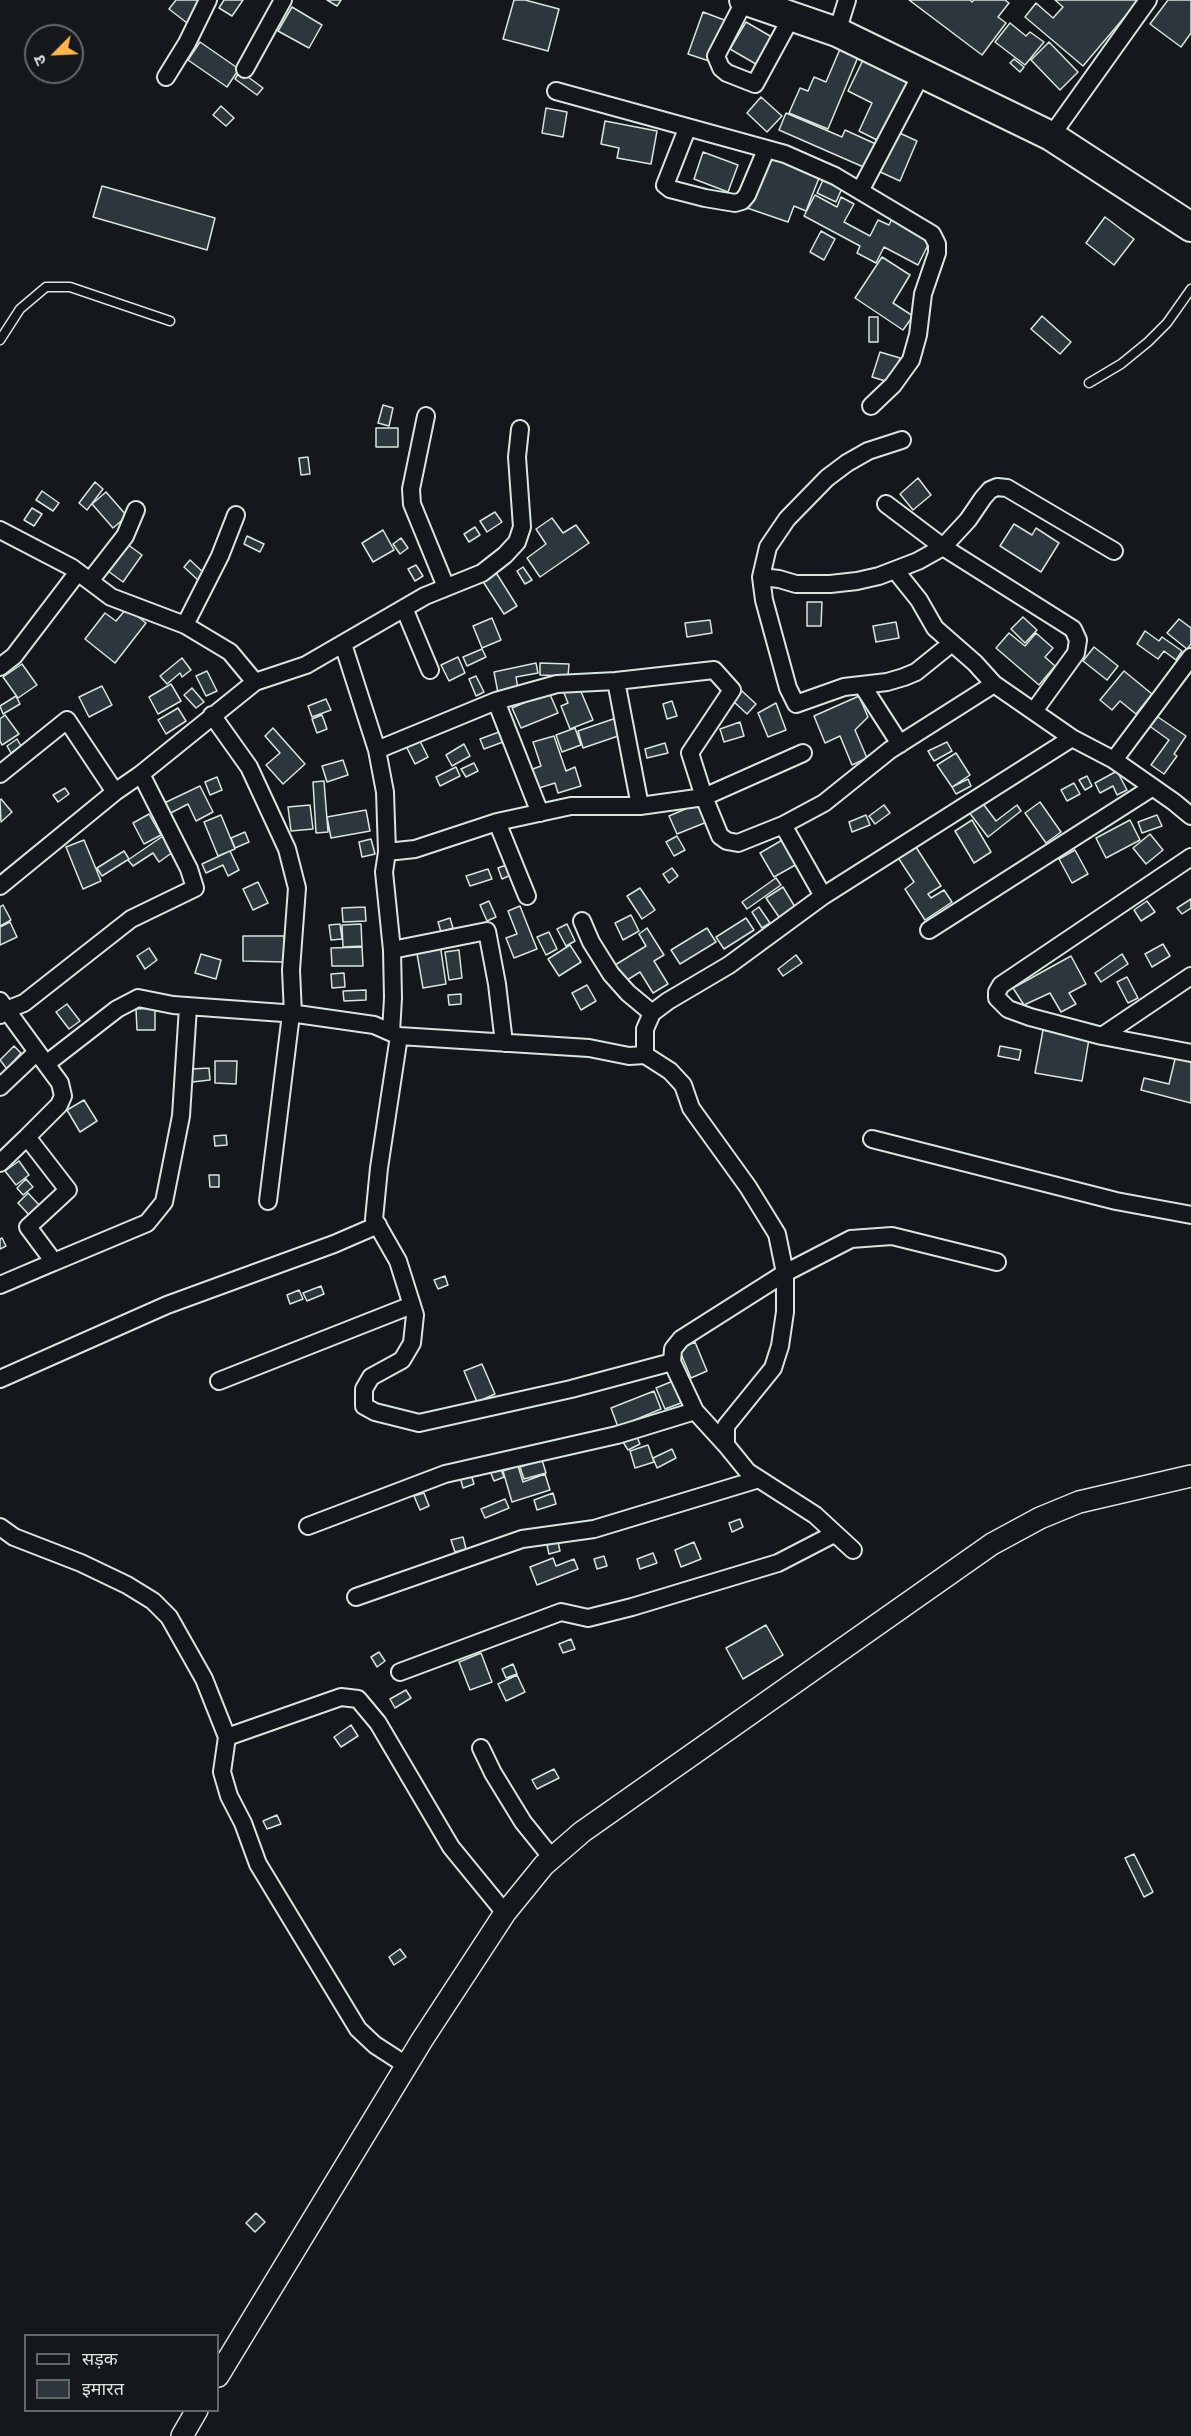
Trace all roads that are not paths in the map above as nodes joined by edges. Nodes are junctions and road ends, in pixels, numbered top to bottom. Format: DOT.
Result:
graph roads {
  1 [pos="208,0"];
  2 [pos="283,0"];
  3 [pos="745,0"];
  4 [pos="847,0"];
  5 [pos="1148,0"];
  6 [pos="792,16"];
  7 [pos="837,32"];
  8 [pos="245,69"];
  9 [pos="922,73"];
  10 [pos="166,76"];
  11 [pos="556,92"];
  12 [pos="687,129"];
  13 [pos="1051,136"];
  14 [pos="766,150"];
  15 [pos="860,190"];
  16 [pos="1191,227"];
  17 [pos="1191,289"];
  18 [pos="170,321"];
  19 [pos="0,340"];
  20 [pos="1089,383"];
  21 [pos="871,406"];
  22 [pos="426,416"];
  23 [pos="520,429"];
  24 [pos="902,440"];
  25 [pos="886,504"];
  26 [pos="136,510"];
  27 [pos="236,515"];
  28 [pos="0,530"];
  29 [pos="943,547"];
  30 [pos="1114,551"];
  31 [pos="896,570"];
  32 [pos="84,576"];
  33 [pos="761,577"];
  34 [pos="446,587"];
  35 [pos="404,608"];
  36 [pos="185,626"];
  37 [pos="343,644"];
  38 [pos="952,644"];
  39 [pos="1191,657"];
  40 [pos="0,667"];
  41 [pos="430,670"];
  42 [pos="616,681"];
  43 [pos="255,682"];
  44 [pos="994,684"];
  45 [pos="862,685"];
  46 [pos="496,701"];
  47 [pos="1034,711"];
  48 [pos="212,714"];
  49 [pos="1072,738"];
  50 [pos="900,744"];
  51 [pos="377,750"];
  52 [pos="803,753"];
  53 [pos="1114,760"];
  54 [pos="0,774"];
  55 [pos="141,774"];
  56 [pos="1153,787"];
  57 [pos="115,792"];
  58 [pos="704,797"];
  59 [pos="640,806"];
  60 [pos="540,813"];
  61 [pos="1191,816"];
  62 [pos="497,822"];
  63 [pos="783,825"];
  64 [pos="387,852"];
  65 [pos="1191,857"];
  66 [pos="0,886"];
  67 [pos="527,896"];
  68 [pos="823,896"];
  69 [pos="582,921"];
  70 [pos="929,930"];
  71 [pos="392,950"];
  72 [pos="1191,976"];
  73 [pos="188,1007"];
  74 [pos="2,1009"];
  75 [pos="652,1013"];
  76 [pos="292,1014"];
  77 [pos="395,1034"];
  78 [pos="1102,1036"];
  79 [pos="504,1043"];
  80 [pos="1191,1053"];
  81 [pos="645,1055"];
  82 [pos="41,1058"];
  83 [pos="0,1087"];
  84 [pos="27,1137"];
  85 [pos="872,1138"];
  86 [pos="0,1163"];
  87 [pos="268,1201"];
  88 [pos="1191,1215"];
  89 [pos="378,1225"];
  90 [pos="54,1262"];
  91 [pos="997,1262"];
  92 [pos="785,1273"];
  93 [pos="0,1284"];
  94 [pos="412,1305"];
  95 [pos="672,1362"];
  96 [pos="0,1379"];
  97 [pos="219,1381"];
  98 [pos="695,1411"];
  99 [pos="726,1445"];
  100 [pos="1191,1476"];
  101 [pos="759,1479"];
  102 [pos="308,1526"];
  103 [pos="0,1527"];
  104 [pos="834,1534"];
  105 [pos="854,1550"];
  106 [pos="356,1597"];
  107 [pos="400,1672"];
  108 [pos="227,1737"];
  109 [pos="482,1748"];
  110 [pos="552,1858"];
  111 [pos="505,1913"];
  112 [pos="406,2065"];
  113 [pos="219,2374"];
  114 [pos="196,2412"];
  115 [pos="182,2436"];
  1 -- 10 [label="street"];
  2 -- 8 [label="street"];
  3 -- 6 [label="highway"];
  3 -- 6 [label="street"];
  4 -- 7 [label="street"];
  5 -- 13 [label="street"];
  6 -- 7 [label="highway"];
  7 -- 9 [label="highway"];
  9 -- 13 [label="highway"];
  9 -- 15 [label="street"];
  11 -- 12 [label="street"];
  12 -- 14 [label="street"];
  12 -- 14 [label="street"];
  13 -- 16 [label="highway"];
  14 -- 15 [label="street"];
  15 -- 21 [label="street"];
  17 -- 20 [label="lane"];
  18 -- 19 [label="lane"];
  22 -- 34 [label="street"];
  23 -- 34 [label="street"];
  24 -- 33 [label="street"];
  25 -- 29 [label="street"];
  26 -- 32 [label="street"];
  27 -- 36 [label="street"];
  28 -- 32 [label="street"];
  29 -- 30 [label="street"];
  29 -- 31 [label="street"];
  29 -- 47 [label="street"];
  31 -- 33 [label="street"];
  31 -- 38 [label="street"];
  32 -- 36 [label="street"];
  32 -- 40 [label="street"];
  33 -- 45 [label="street"];
  34 -- 35 [label="street"];
  35 -- 37 [label="street"];
  35 -- 41 [label="street"];
  36 -- 43 [label="street"];
  37 -- 43 [label="street"];
  37 -- 51 [label="street"];
  38 -- 44 [label="street"];
  38 -- 45 [label="street"];
  39 -- 53 [label="street"];
  42 -- 46 [label="street"];
  42 -- 58 [label="street"];
  42 -- 59 [label="street"];
  43 -- 48 [label="street"];
  44 -- 47 [label="street"];
  44 -- 50 [label="street"];
  45 -- 50 [label="street"];
  46 -- 51 [label="street"];
  46 -- 60 [label="street"];
  47 -- 49 [label="street"];
  48 -- 55 [label="street"];
  48 -- 76 [label="street"];
  49 -- 53 [label="street"];
  49 -- 68 [label="street"];
  50 -- 63 [label="street"];
  51 -- 64 [label="street"];
  52 -- 58 [label="street"];
  53 -- 56 [label="street"];
  54 -- 57 [label="street"];
  55 -- 57 [label="street"];
  55 -- 74 [label="street"];
  56 -- 61 [label="street"];
  56 -- 70 [label="street"];
  57 -- 66 [label="street"];
  58 -- 59 [label="street"];
  58 -- 63 [label="street"];
  59 -- 60 [label="street"];
  60 -- 62 [label="street"];
  62 -- 64 [label="street"];
  62 -- 67 [label="street"];
  63 -- 68 [label="street"];
  64 -- 71 [label="street"];
  65 -- 78 [label="street"];
  68 -- 75 [label="street"];
  69 -- 75 [label="street"];
  71 -- 77 [label="street"];
  71 -- 79 [label="street"];
  72 -- 78 [label="street"];
  73 -- 76 [label="street"];
  73 -- 82 [label="street"];
  73 -- 90 [label="street"];
  74 -- 82 [label="street"];
  75 -- 81 [label="street"];
  76 -- 77 [label="street"];
  76 -- 87 [label="street"];
  77 -- 79 [label="street"];
  77 -- 89 [label="street"];
  78 -- 80 [label="street"];
  79 -- 81 [label="street"];
  81 -- 92 [label="street"];
  82 -- 83 [label="street"];
  82 -- 84 [label="street"];
  84 -- 86 [label="street"];
  84 -- 90 [label="street"];
  85 -- 88 [label="street"];
  89 -- 94 [label="street"];
  89 -- 96 [label="street"];
  90 -- 93 [label="street"];
  91 -- 92 [label="street"];
  92 -- 95 [label="street"];
  92 -- 99 [label="street"];
  94 -- 95 [label="street"];
  94 -- 97 [label="street"];
  95 -- 98 [label="street"];
  98 -- 99 [label="street"];
  98 -- 102 [label="street"];
  99 -- 101 [label="street"];
  100 -- 110 [label="street"];
  101 -- 104 [label="street"];
  101 -- 106 [label="street"];
  103 -- 108 [label="street"];
  104 -- 105 [label="street"];
  104 -- 107 [label="street"];
  108 -- 111 [label="street"];
  108 -- 112 [label="street"];
  109 -- 110 [label="street"];
  110 -- 111 [label="street"];
  111 -- 112 [label="street"];
  112 -- 113 [label="street"];
  114 -- 115 [label="street"];
}
